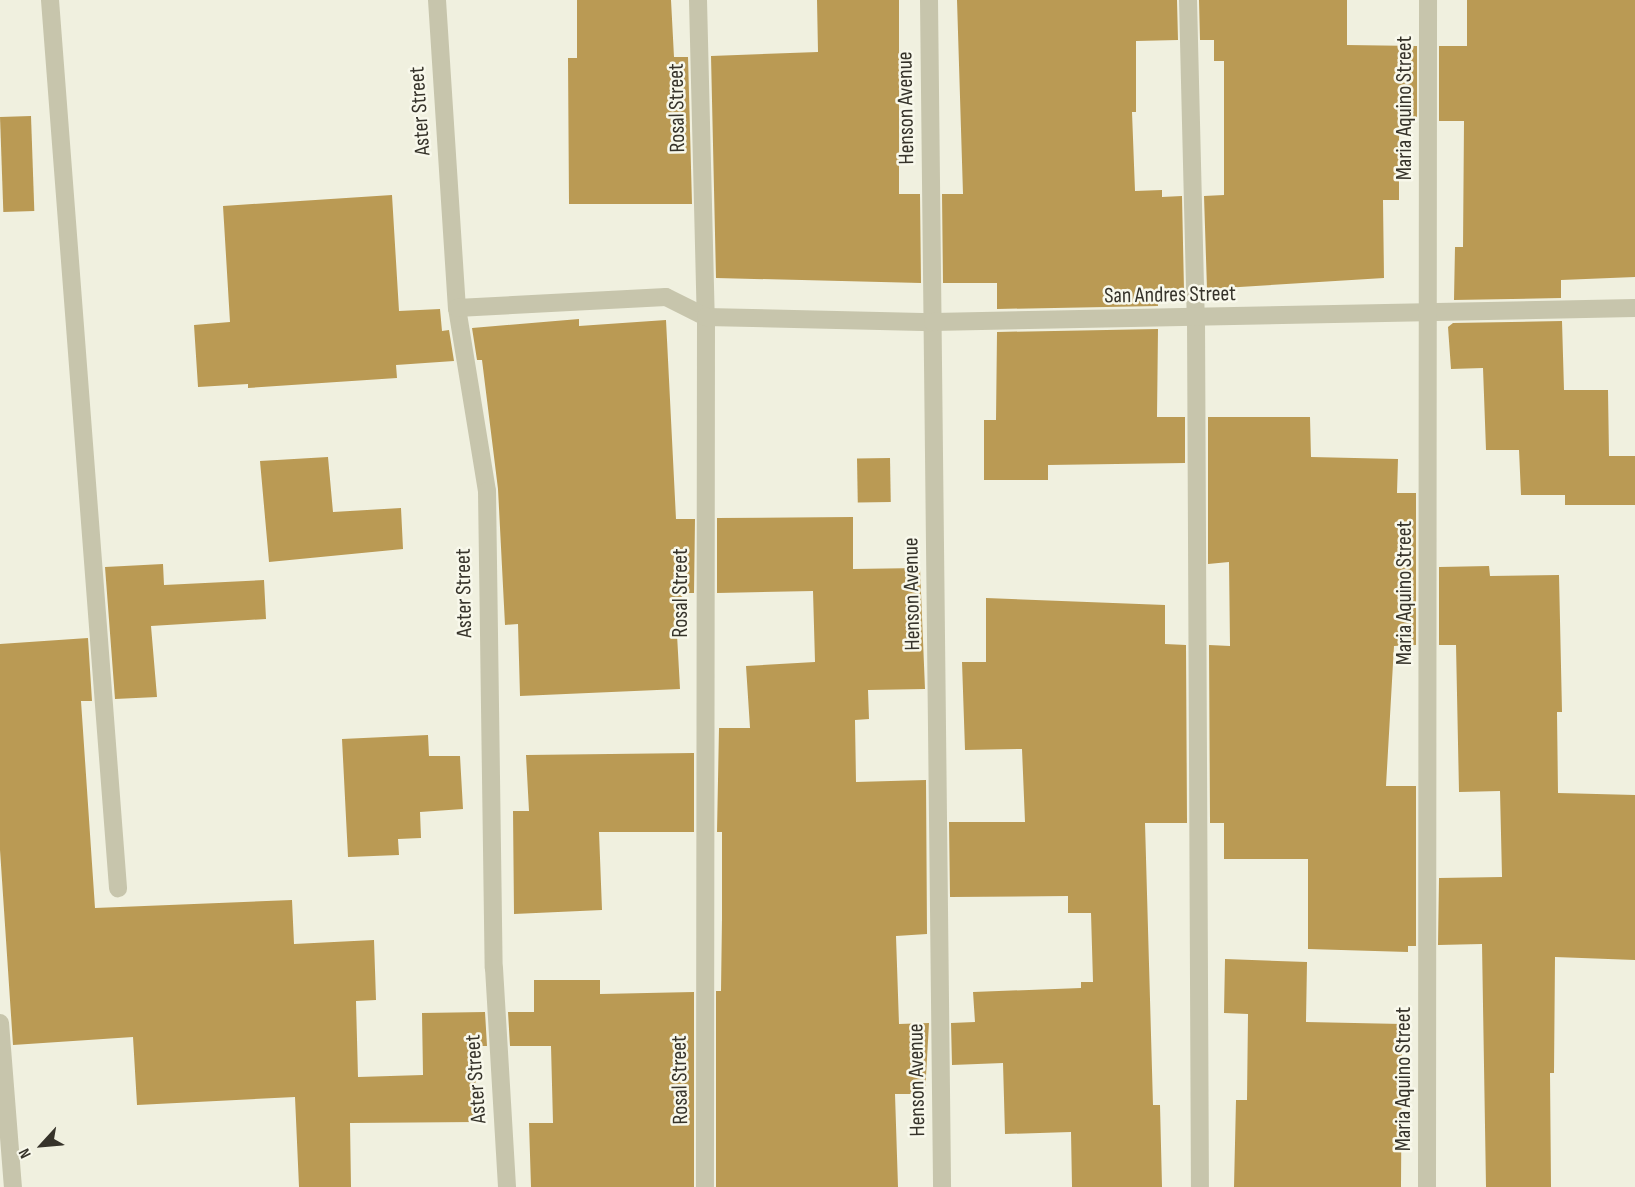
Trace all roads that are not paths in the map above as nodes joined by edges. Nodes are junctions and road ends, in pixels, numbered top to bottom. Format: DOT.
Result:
graph roads {
  1 [pos="50,0"];
  2 [pos="438,0"];
  3 [pos="698,0"];
  4 [pos="929,0"];
  5 [pos="1188,0"];
  6 [pos="1428,0"];
  7 [pos="457,308"];
  8 [pos="1635,308"];
  9 [pos="1430,314"];
  10 [pos="706,317"];
  11 [pos="1196,319"];
  12 [pos="933,322"];
  13 [pos="118,888"];
  14 [pos="0,1023"];
  15 [pos="13,1187"];
  16 [pos="507,1187"];
  17 [pos="705,1187"];
  18 [pos="942,1187"];
  19 [pos="1200,1187"];
  20 [pos="1427,1187"];
  1 -- 13 [label="street"];
  2 -- 7 [label="street, Aster Street"];
  3 -- 10 [label="street, Rosal Street"];
  4 -- 12 [label="street, Henson Avenue"];
  5 -- 11 [label="street"];
  6 -- 9 [label="street, Maria Aquino Street"];
  7 -- 10 [label="street"];
  7 -- 16 [label="street, Aster Street"];
  8 -- 9 [label="street, San Andres Street"];
  9 -- 11 [label="street, San Andres Street"];
  9 -- 20 [label="street, Maria Aquino Street"];
  10 -- 12 [label="street, San Andres Street"];
  10 -- 17 [label="street, Rosal Street"];
  11 -- 12 [label="street, San Andres Street"];
  11 -- 19 [label="street"];
  12 -- 18 [label="street, Henson Avenue"];
  14 -- 15 [label="street"];
}
